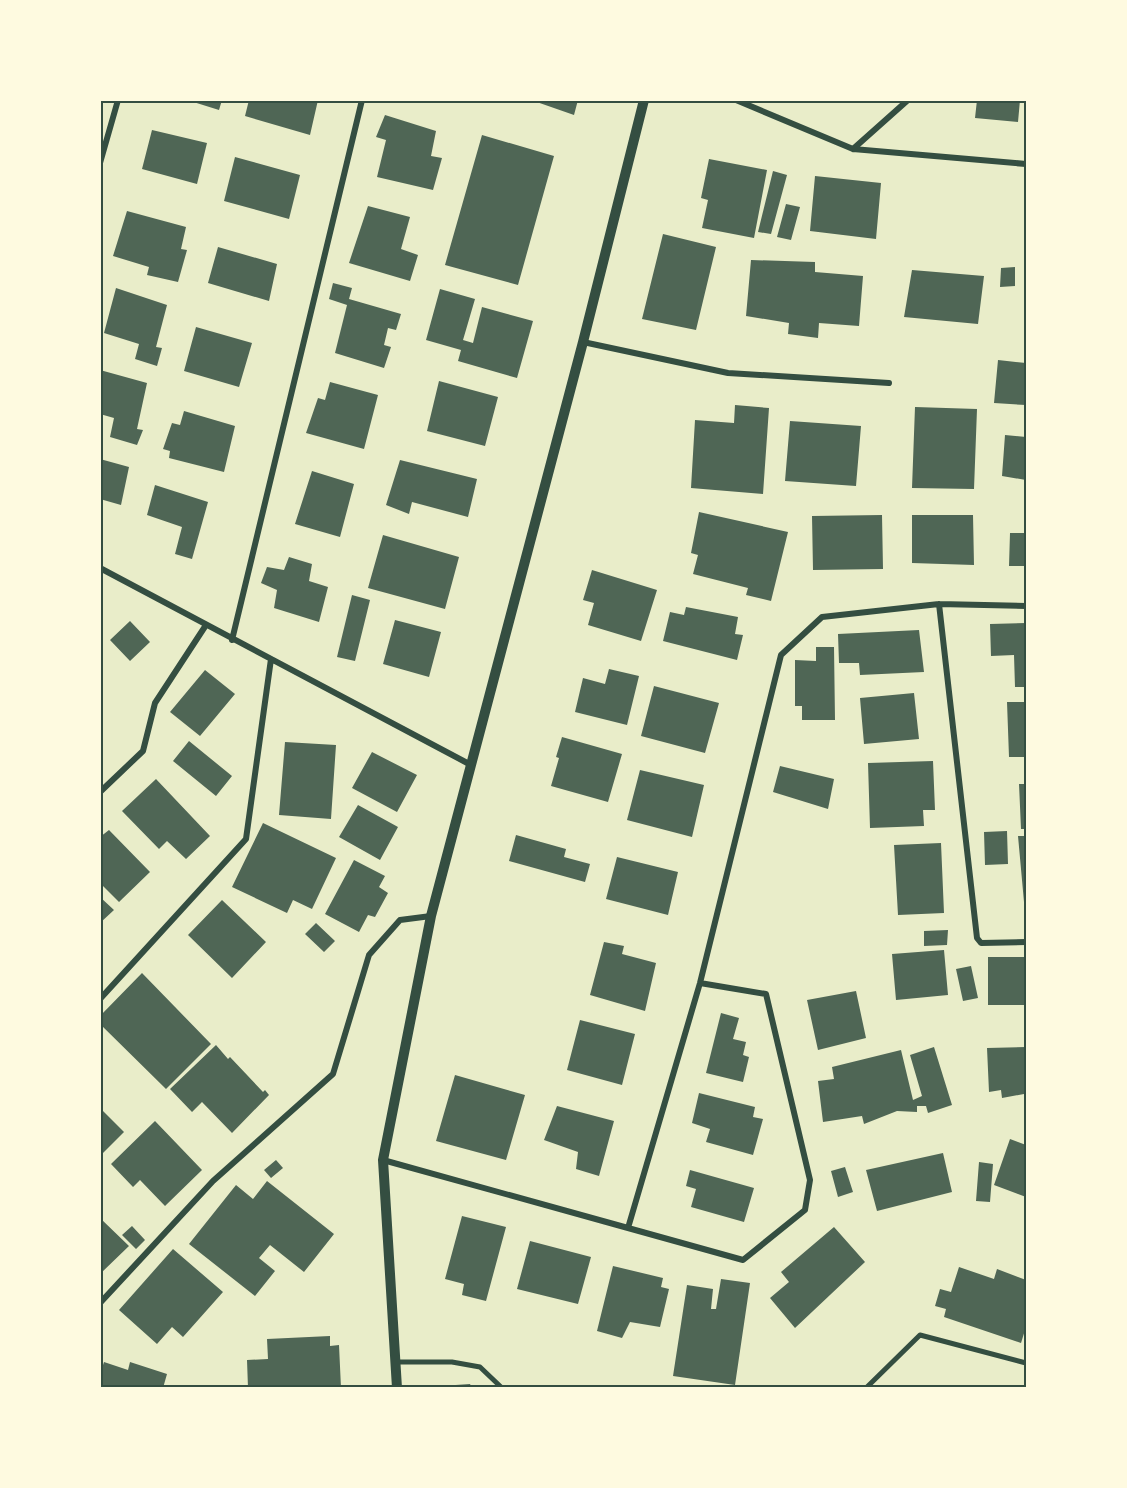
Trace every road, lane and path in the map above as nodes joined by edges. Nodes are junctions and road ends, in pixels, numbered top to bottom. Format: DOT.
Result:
graph roads {
  1 [pos="118,100"];
  2 [pos="362,100"];
  3 [pos="644,100"];
  4 [pos="736,100"];
  5 [pos="908,100"];
  6 [pos="853,149"];
  7 [pos="100,163"];
  8 [pos="1026,164"];
  9 [pos="583,342"];
  10 [pos="889,383"];
  11 [pos="100,568"];
  12 [pos="939,604"];
  13 [pos="1026,606"];
  14 [pos="206,625"];
  15 [pos="232,640"];
  16 [pos="271,659"];
  17 [pos="471,765"];
  18 [pos="100,792"];
  19 [pos="431,916"];
  20 [pos="1026,942"];
  21 [pos="700,983"];
  22 [pos="100,999"];
  23 [pos="383,1160"];
  24 [pos="628,1228"];
  25 [pos="100,1303"];
  26 [pos="396,1362"];
  27 [pos="1026,1363"];
  28 [pos="397,1388"];
  29 [pos="502,1388"];
  30 [pos="866,1388"];
  1 -- 7 [label="street"];
  2 -- 15 [label="street"];
  3 -- 9 [label="street"];
  4 -- 6 [label="street"];
  5 -- 6 [label="street"];
  6 -- 8 [label="street"];
  9 -- 10 [label="street"];
  9 -- 17 [label="street"];
  11 -- 14 [label="street"];
  12 -- 13 [label="street"];
  12 -- 20 [label="street"];
  12 -- 21 [label="street"];
  14 -- 15 [label="street"];
  14 -- 18 [label="street"];
  15 -- 16 [label="street"];
  16 -- 17 [label="street"];
  16 -- 22 [label="street"];
  17 -- 19 [label="street"];
  19 -- 23 [label="street"];
  19 -- 25 [label="street"];
  21 -- 24 [label="street"];
  21 -- 24 [label="street"];
  23 -- 24 [label="street"];
  23 -- 26 [label="street"];
  26 -- 28 [label="street"];
  26 -- 29 [label="street"];
  27 -- 30 [label="street"];
}
